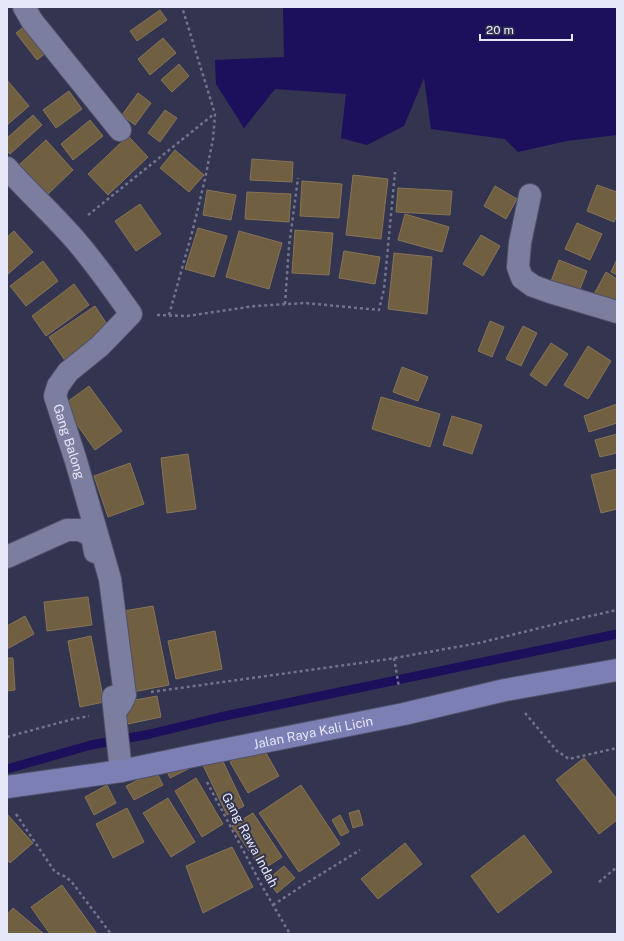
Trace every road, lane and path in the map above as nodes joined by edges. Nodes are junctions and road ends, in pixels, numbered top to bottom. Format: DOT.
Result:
graph roads {
  1 [pos="24,7"];
  2 [pos="182,7"];
  3 [pos="214,114"];
  4 [pos="120,130"];
  5 [pos="7,168"];
  6 [pos="395,172"];
  7 [pos="298,178"];
  8 [pos="530,195"];
  9 [pos="68,232"];
  10 [pos="285,304"];
  11 [pos="617,312"];
  12 [pos="131,314"];
  13 [pos="169,315"];
  14 [pos="7,557"];
  15 [pos="617,610"];
  16 [pos="394,658"];
  17 [pos="617,670"];
  18 [pos="505,690"];
  19 [pos="400,691"];
  20 [pos="119,711"];
  21 [pos="7,737"];
  22 [pos="617,748"];
  23 [pos="193,756"];
  24 [pos="120,767"];
  25 [pos="7,787"];
  26 [pos="16,813"];
  27 [pos="360,850"];
  28 [pos="617,867"];
  29 [pos="599,882"];
  30 [pos="273,905"];
  31 [pos="111,934"];
  32 [pos="290,934"];
  1 -- 4 [label="street"];
  2 -- 3 [label="path"];
  3 -- 9 [label="path"];
  3 -- 13 [label="path"];
  5 -- 9 [label="street"];
  6 -- 10 [label="path"];
  7 -- 10 [label="path"];
  8 -- 11 [label="street"];
  9 -- 12 [label="street"];
  10 -- 13 [label="path"];
  12 -- 13 [label="path"];
  12 -- 20 [label="street, Gang Balong"];
  14 -- 20 [label="street, Gang Balong"];
  15 -- 16 [label="path"];
  16 -- 19 [label="path"];
  16 -- 20 [label="path"];
  17 -- 18 [label="street, Jalan Raya Kali Licin"];
  18 -- 22 [label="path"];
  18 -- 23 [label="street, Jalan Raya Kali Licin"];
  20 -- 21 [label="path"];
  20 -- 24 [label="street, Gang Balong"];
  23 -- 24 [label="street, Jalan Raya Kali Licin"];
  23 -- 30 [label="path, Gang Rawa Indah"];
  24 -- 25 [label="street, Jalan Raya Kali Licin"];
  26 -- 31 [label="path"];
  27 -- 30 [label="path"];
  28 -- 29 [label="path"];
  30 -- 32 [label="path, Gang Rawa Indah"];
}
